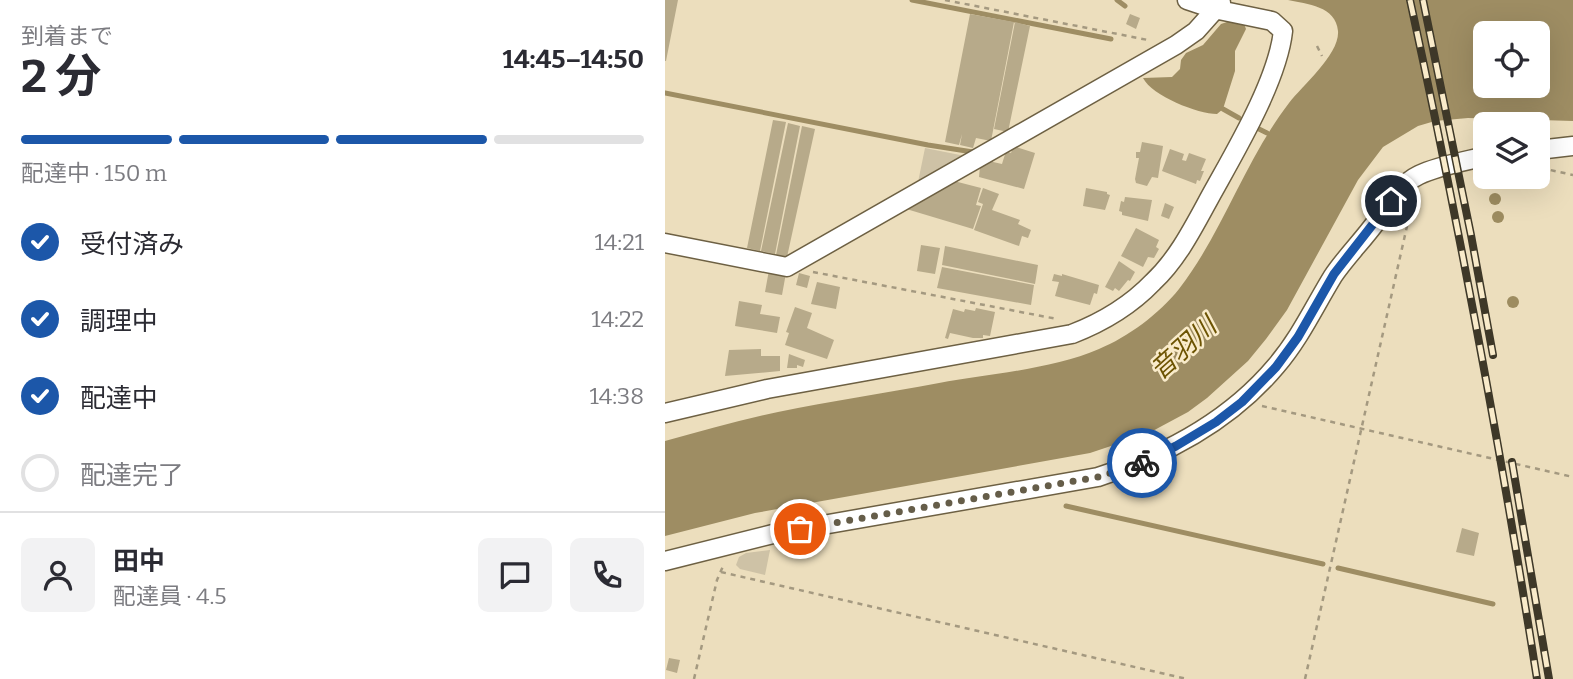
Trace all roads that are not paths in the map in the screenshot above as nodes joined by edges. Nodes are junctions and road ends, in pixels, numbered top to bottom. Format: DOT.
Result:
graph roads {
  1 [pos="1187,0"];
  2 [pos="1220,3"];
  3 [pos="1573,146"];
  4 [pos="1550,149"];
  5 [pos="1473,160"];
  6 [pos="665,243"];
  7 [pos="665,413"];
  8 [pos="665,561"];
  1 -- 2 [label="street"];
  2 -- 6 [label="street"];
  2 -- 7 [label="street"];
  3 -- 4 [label="street"];
  5 -- 8 [label="street"];
}
